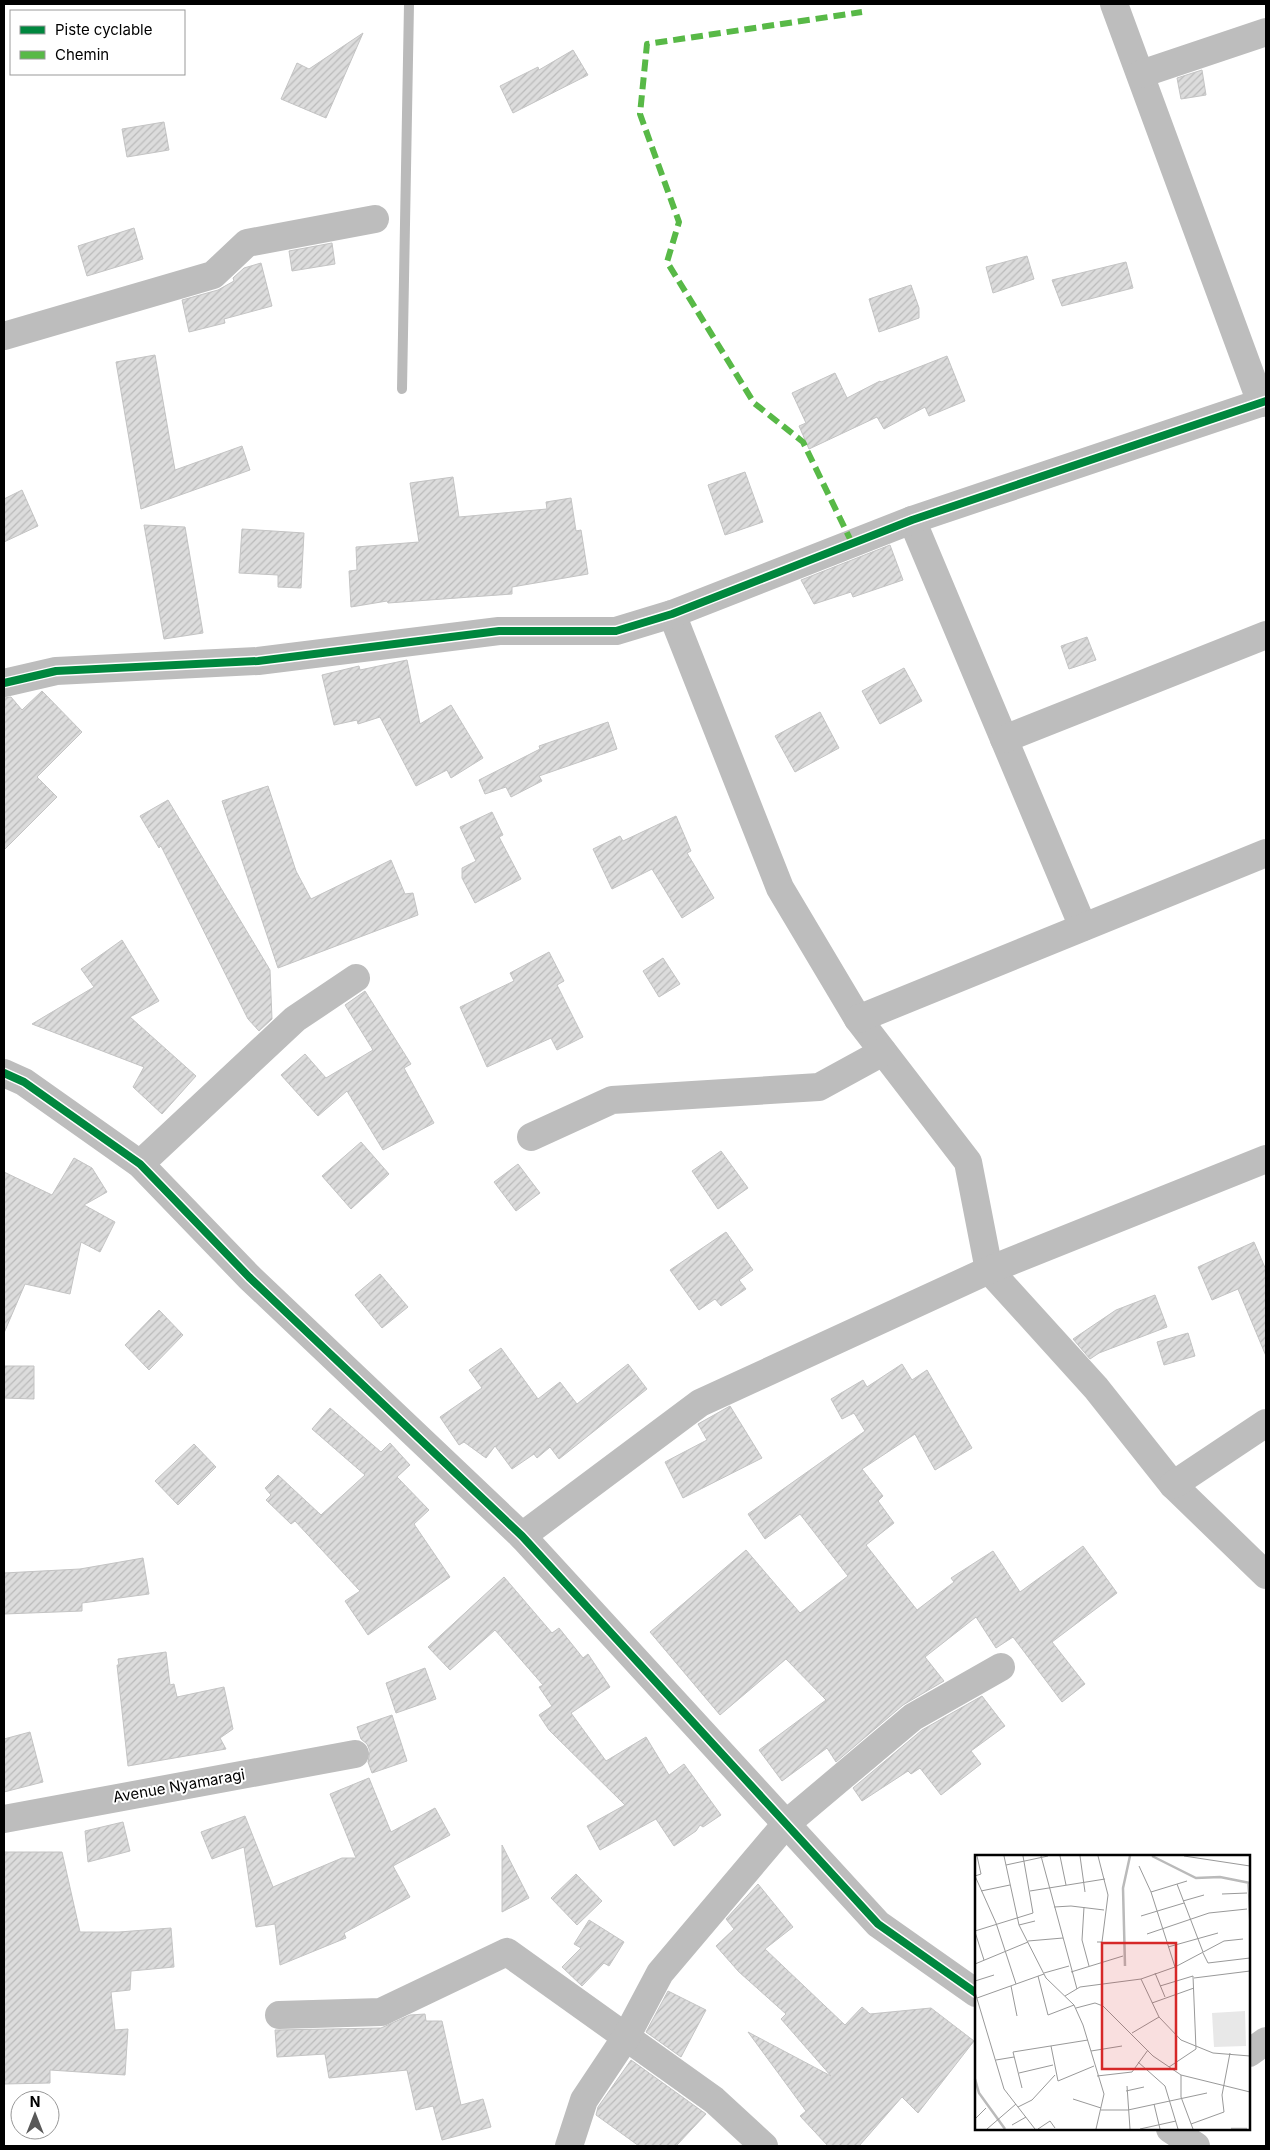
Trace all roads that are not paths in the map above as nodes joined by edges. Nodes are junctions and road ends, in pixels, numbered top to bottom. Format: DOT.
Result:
graph roads {
  1 [pos="1114,4"];
  2 [pos="1266,32"];
  3 [pos="1141,74"];
  4 [pos="375,219"];
  5 [pos="4,336"];
  6 [pos="1263,402"];
  7 [pos="912,520"];
  8 [pos="672,614"];
  9 [pos="1266,635"];
  10 [pos="4,683"];
  11 [pos="1004,739"];
  12 [pos="1266,853"];
  13 [pos="1084,928"];
  14 [pos="356,978"];
  15 [pos="858,1019"];
  16 [pos="884,1052"];
  17 [pos="4,1073"];
  18 [pos="531,1137"];
  19 [pos="1266,1159"];
  20 [pos="140,1164"];
  21 [pos="989,1270"];
  22 [pos="1266,1423"];
  23 [pos="1173,1485"];
  24 [pos="522,1536"];
  25 [pos="1266,1575"];
  26 [pos="1002,1668"];
  27 [pos="355,1754"];
  28 [pos="4,1818"];
  29 [pos="786,1824"];
  30 [pos="975,1992"];
  31 [pos="279,2015"];
  32 [pos="626,2038"];
  33 [pos="1266,2041"];
  34 [pos="1250,2052"];
  35 [pos="1172,2130"];
  36 [pos="569,2146"];
  37 [pos="764,2146"];
  38 [pos="1196,2146"];
  1 -- 3 [label="street"];
  2 -- 3 [label="street"];
  3 -- 6 [label="street"];
  4 -- 5 [label="street"];
  6 -- 7 [label="street"];
  7 -- 8 [label="street"];
  7 -- 11 [label="street"];
  8 -- 10 [label="street"];
  8 -- 15 [label="street"];
  9 -- 11 [label="street"];
  11 -- 13 [label="street"];
  12 -- 13 [label="street"];
  13 -- 15 [label="street"];
  14 -- 20 [label="street"];
  15 -- 16 [label="street"];
  16 -- 18 [label="street"];
  16 -- 21 [label="street"];
  17 -- 20 [label="street"];
  19 -- 21 [label="street"];
  20 -- 24 [label="street"];
  21 -- 23 [label="street"];
  21 -- 24 [label="street"];
  22 -- 23 [label="street"];
  23 -- 25 [label="street"];
  24 -- 29 [label="street"];
  26 -- 29 [label="street"];
  27 -- 28 [label="street, Avenue Nyamaragi"];
  29 -- 30 [label="street"];
  29 -- 32 [label="street"];
  31 -- 32 [label="street"];
  32 -- 36 [label="street"];
  32 -- 37 [label="street"];
  33 -- 34 [label="street"];
  35 -- 38 [label="street"];
}
